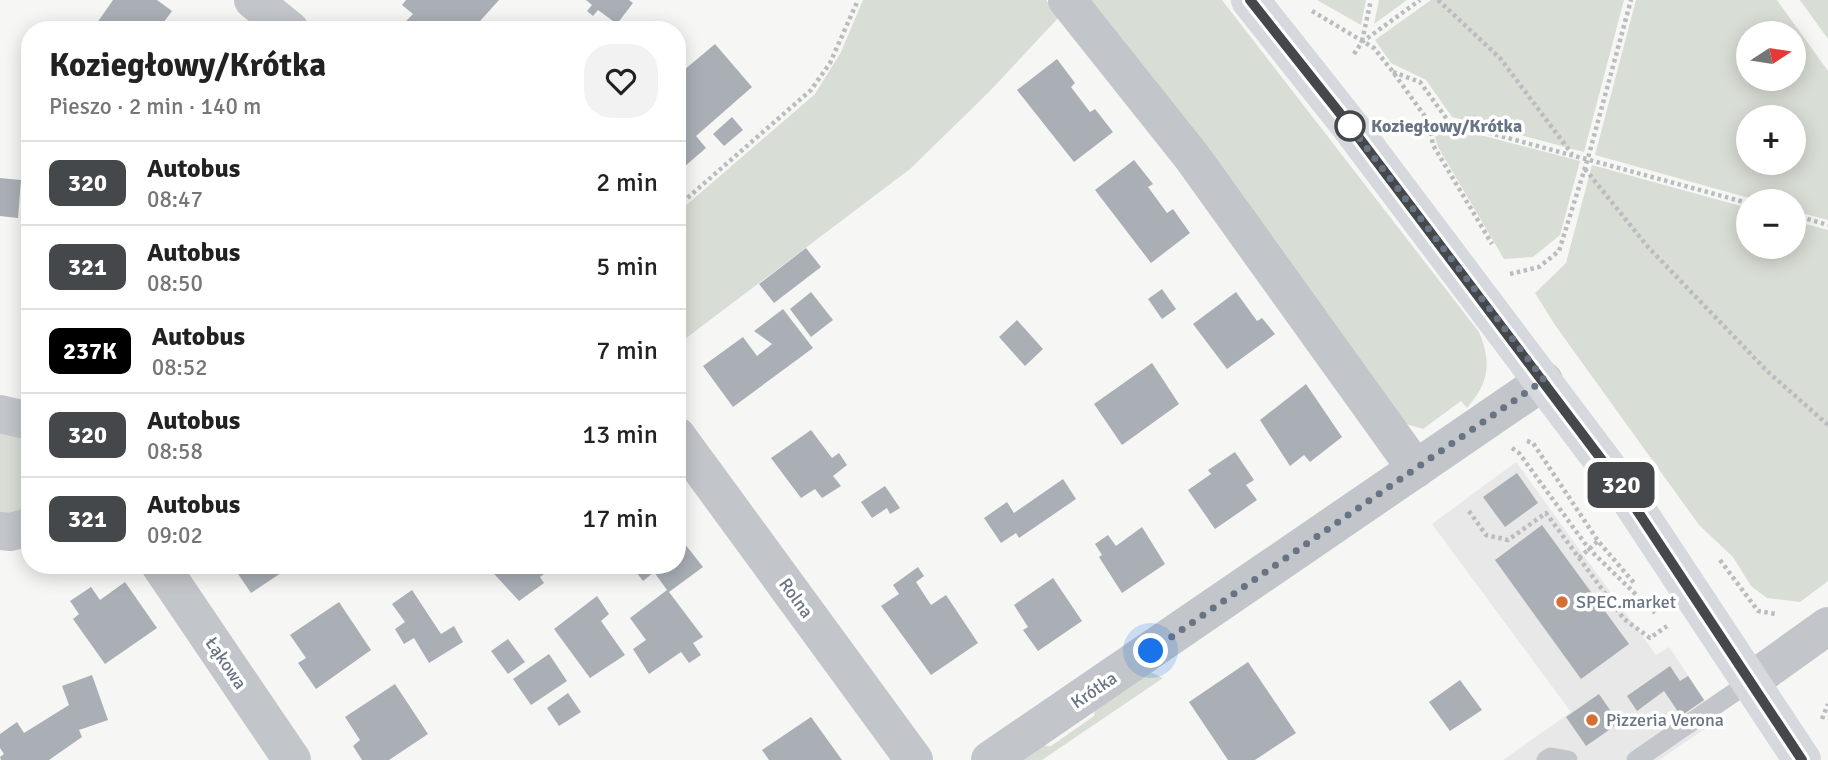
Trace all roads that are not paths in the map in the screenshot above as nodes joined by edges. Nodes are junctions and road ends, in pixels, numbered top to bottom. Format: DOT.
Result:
graph roads {
  1 [pos="253,0"];
  2 [pos="1067,0"];
  3 [pos="1250,0"];
  4 [pos="279,21"];
  5 [pos="1544,380"];
  6 [pos="0,414"];
  7 [pos="21,419"];
  8 [pos="686,448"];
  9 [pos="1416,469"];
  10 [pos="21,529"];
  11 [pos="0,531"];
  12 [pos="166,574"];
  13 [pos="1828,626"];
  14 [pos="1751,681"];
  15 [pos="292,760"];
  16 [pos="914,760"];
  17 [pos="990,760"];
  18 [pos="1546,760"];
  19 [pos="1568,760"];
  20 [pos="1636,760"];
  21 [pos="1802,760"];
  1 -- 4 [label="street"];
  2 -- 9 [label="street"];
  3 -- 5 [label="street"];
  5 -- 9 [label="street, Krótka"];
  5 -- 14 [label="street"];
  6 -- 7 [label="street"];
  8 -- 16 [label="street, Rolna"];
  9 -- 17 [label="street, Krótka"];
  10 -- 11 [label="street"];
  12 -- 15 [label="street, Łąkowa"];
  13 -- 14 [label="street"];
  14 -- 20 [label="lane"];
  14 -- 21 [label="street"];
  18 -- 19 [label="lane"];
}
